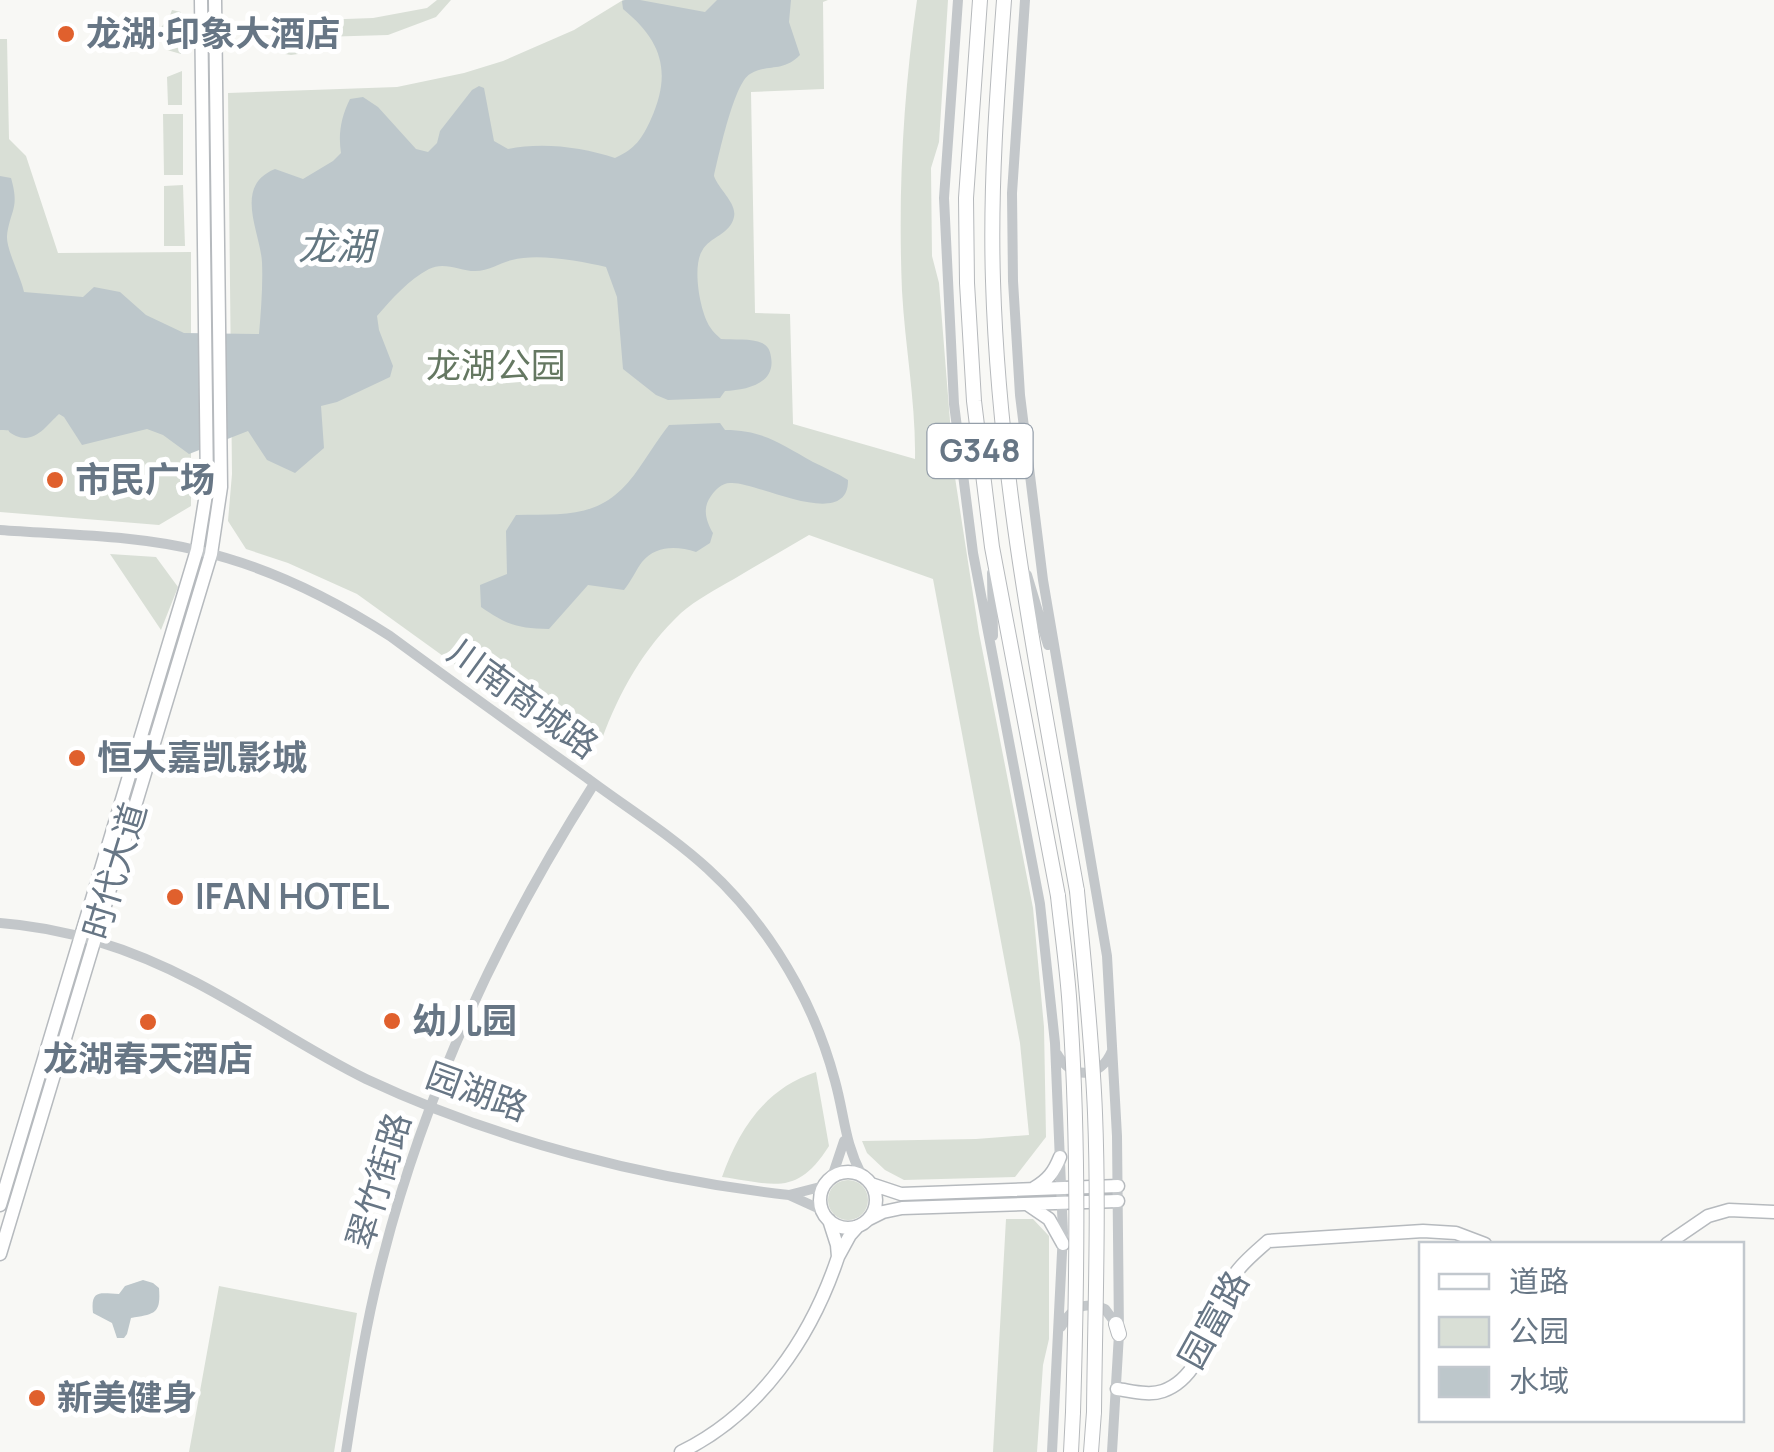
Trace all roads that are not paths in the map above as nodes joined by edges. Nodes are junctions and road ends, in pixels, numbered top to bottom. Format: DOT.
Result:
graph roads {
  1 [pos="201,0"];
  2 [pos="216,0"];
  3 [pos="958,0"];
  4 [pos="980,0"];
  5 [pos="1004,0"];
  6 [pos="1025,0"];
  7 [pos="212,309"];
  8 [pos="0,530"];
  9 [pos="1018,544"];
  10 [pos="992,548"];
  11 [pos="204,552"];
  12 [pos="994,666"];
  13 [pos="1060,684"];
  14 [pos="594,784"];
  15 [pos="0,922"];
  16 [pos="88,938"];
  17 [pos="1113,1040"];
  18 [pos="1055,1043"];
  19 [pos="430,1106"];
  20 [pos="845,1135"];
  21 [pos="1060,1157"];
  22 [pos="866,1180"];
  23 [pos="828,1182"];
  24 [pos="1031,1190"];
  25 [pos="1118,1193"];
  26 [pos="788,1195"];
  27 [pos="1062,1195"];
  28 [pos="1025,1203"];
  29 [pos="0,1205"];
  30 [pos="1774,1212"];
  31 [pos="826,1215"];
  32 [pos="863,1222"];
  33 [pos="1480,1242"];
  34 [pos="1670,1242"];
  35 [pos="1063,1244"];
  36 [pos="0,1254"];
  37 [pos="838,1256"];
  38 [pos="1118,1329"];
  39 [pos="1059,1330"];
  40 [pos="1117,1389"];
  41 [pos="346,1452"];
  42 [pos="681,1452"];
  43 [pos="1052,1452"];
  44 [pos="1071,1452"];
  45 [pos="1092,1452"];
  46 [pos="1112,1452"];
  1 -- 7 [label="main road"];
  2 -- 7 [label="main road"];
  3 -- 12 [label="street"];
  4 -- 10 [label="highway, G348"];
  5 -- 9 [label="highway, G348"];
  6 -- 13 [label="street"];
  7 -- 11 [label="main road, 时代大道"];
  8 -- 11 [label="street, 川南商城路"];
  9 -- 13 [label="street"];
  9 -- 45 [label="highway, G348, bridge"];
  10 -- 12 [label="street"];
  10 -- 44 [label="highway, G348, bridge"];
  11 -- 14 [label="street, 川南商城路"];
  11 -- 16 [label="main road, 时代大道"];
  12 -- 18 [label="street"];
  13 -- 17 [label="street"];
  14 -- 19 [label="street, 翠竹街路"];
  14 -- 20 [label="street, 川南商城路"];
  15 -- 16 [label="street, 园湖路"];
  16 -- 19 [label="street, 园湖路"];
  16 -- 29 [label="main road, 时代大道"];
  16 -- 36 [label="main road, 时代大道"];
  17 -- 18 [label="street"];
  17 -- 25 [label="street"];
  18 -- 21 [label="street"];
  19 -- 26 [label="street, 园湖路"];
  19 -- 41 [label="street, 翠竹街路"];
  20 -- 22 [label="street"];
  20 -- 23 [label="street"];
  21 -- 24 [label="main road"];
  21 -- 27 [label="street"];
  22 -- 23 [label="main road"];
  22 -- 24 [label="main road"];
  22 -- 32 [label="main road"];
  23 -- 26 [label="street"];
  23 -- 31 [label="main road"];
  24 -- 27 [label="main road"];
  25 -- 27 [label="main road"];
  25 -- 38 [label="street"];
  26 -- 31 [label="street"];
  27 -- 28 [label="main road"];
  27 -- 35 [label="street"];
  28 -- 32 [label="main road"];
  28 -- 35 [label="main road"];
  30 -- 34 [label="main road"];
  31 -- 32 [label="main road"];
  31 -- 37 [label="main road"];
  32 -- 37 [label="main road"];
  33 -- 40 [label="main road, 园富路"];
  35 -- 39 [label="street"];
  37 -- 42 [label="main road"];
  38 -- 39 [label="street"];
  38 -- 40 [label="street"];
  39 -- 43 [label="street"];
  40 -- 46 [label="street"];
}
